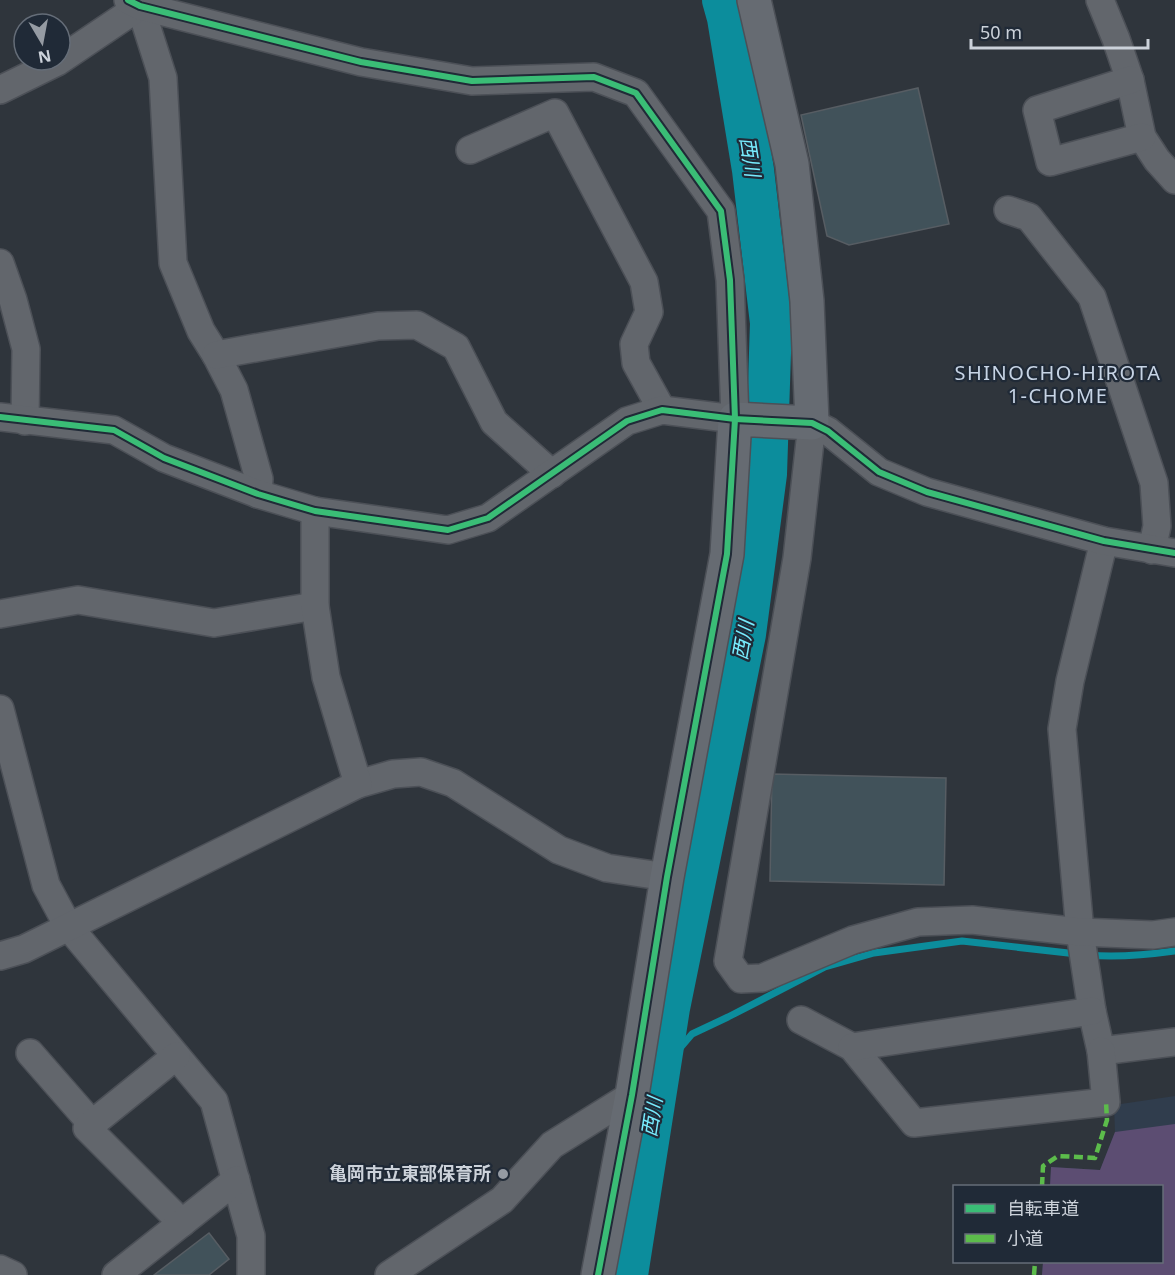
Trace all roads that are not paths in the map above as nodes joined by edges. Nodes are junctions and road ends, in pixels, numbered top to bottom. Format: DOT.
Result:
graph roads {
  1 [pos="754,0"];
  2 [pos="1100,0"];
  3 [pos="134,3"];
  4 [pos="1130,80"];
  5 [pos="0,90"];
  6 [pos="1142,137"];
  7 [pos="471,150"];
  8 [pos="1175,180"];
  9 [pos="1008,210"];
  10 [pos="0,262"];
  11 [pos="216,355"];
  12 [pos="662,410"];
  13 [pos="742,419"];
  14 [pos="7,420"];
  15 [pos="804,422"];
  16 [pos="552,474"];
  17 [pos="258,494"];
  18 [pos="315,511"];
  19 [pos="1104,541"];
  20 [pos="1163,551"];
  21 [pos="315,606"];
  22 [pos="0,614"];
  23 [pos="0,710"];
  24 [pos="358,784"];
  25 [pos="667,877"];
  26 [pos="68,926"];
  27 [pos="1080,932"];
  28 [pos="1175,932"];
  29 [pos="0,956"];
  30 [pos="1092,1011"];
  31 [pos="801,1020"];
  32 [pos="1175,1041"];
  33 [pos="852,1047"];
  34 [pos="1101,1051"];
  35 [pos="30,1053"];
  36 [pos="176,1056"];
  37 [pos="632,1095"];
  38 [pos="92,1124"];
  39 [pos="236,1180"];
  40 [pos="182,1223"];
  41 [pos="0,1269"];
  42 [pos="13,1275"];
  43 [pos="116,1275"];
  44 [pos="251,1275"];
  45 [pos="390,1275"];
  46 [pos="598,1275"];
  1 -- 15 [label="street"];
  2 -- 4 [label="street"];
  3 -- 5 [label="street"];
  3 -- 11 [label="street"];
  3 -- 13 [label="street"];
  4 -- 6 [label="street"];
  4 -- 6 [label="street"];
  6 -- 8 [label="street"];
  7 -- 12 [label="street"];
  9 -- 20 [label="street"];
  10 -- 14 [label="street"];
  11 -- 16 [label="street"];
  11 -- 17 [label="street"];
  12 -- 13 [label="street"];
  12 -- 16 [label="street"];
  13 -- 15 [label="street"];
  13 -- 25 [label="street"];
  14 -- 17 [label="street"];
  15 -- 19 [label="street"];
  15 -- 27 [label="street"];
  16 -- 18 [label="street"];
  17 -- 18 [label="street"];
  18 -- 21 [label="street"];
  19 -- 20 [label="street"];
  19 -- 27 [label="street"];
  21 -- 22 [label="street"];
  21 -- 24 [label="street"];
  23 -- 26 [label="street"];
  24 -- 25 [label="street"];
  24 -- 26 [label="street"];
  25 -- 37 [label="street"];
  26 -- 29 [label="street"];
  26 -- 36 [label="street"];
  27 -- 28 [label="street"];
  27 -- 30 [label="street"];
  30 -- 33 [label="street"];
  30 -- 34 [label="street"];
  31 -- 33 [label="street"];
  32 -- 34 [label="street"];
  33 -- 34 [label="street"];
  35 -- 38 [label="street"];
  36 -- 38 [label="street"];
  36 -- 39 [label="street"];
  37 -- 45 [label="street"];
  37 -- 46 [label="street"];
  38 -- 40 [label="street"];
  39 -- 40 [label="street"];
  39 -- 44 [label="street"];
  40 -- 43 [label="street"];
  41 -- 42 [label="street"];
}
